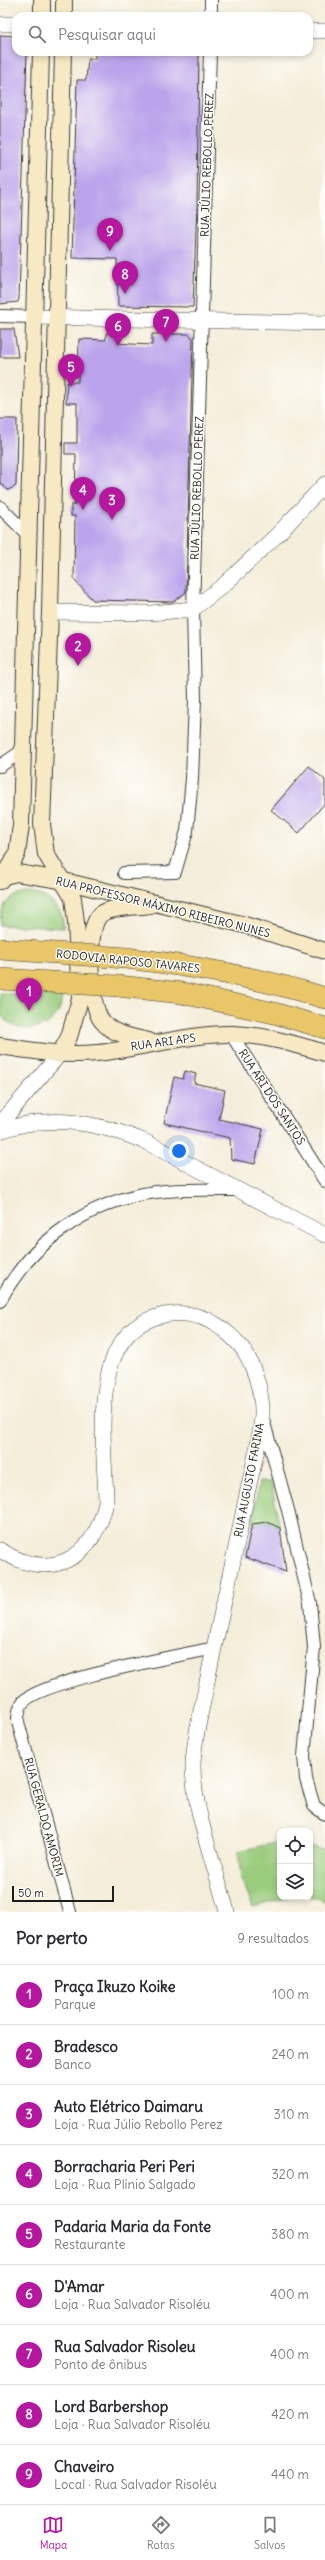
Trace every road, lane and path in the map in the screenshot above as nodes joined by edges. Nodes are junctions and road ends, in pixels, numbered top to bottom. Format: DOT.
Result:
graph roads {
  1 [pos="42,0"];
  2 [pos="64,0"];
  3 [pos="212,0"];
  4 [pos="42,12"];
  5 [pos="64,12"];
  6 [pos="211,12"];
  7 [pos="0,24"];
  8 [pos="12,24"];
  9 [pos="313,31"];
  10 [pos="325,31"];
  11 [pos="41,56"];
  12 [pos="63,56"];
  13 [pos="210,56"];
  14 [pos="0,316"];
  15 [pos="34,317"];
  16 [pos="56,318"];
  17 [pos="202,321"];
  18 [pos="325,323"];
  19 [pos="325,484"];
  20 [pos="0,507"];
  21 [pos="28,535"];
  22 [pos="193,609"];
  23 [pos="50,612"];
  24 [pos="25,749"];
  25 [pos="0,766"];
  26 [pos="124,873"];
  27 [pos="1,878"];
  28 [pos="60,880"];
  29 [pos="160,904"];
  30 [pos="0,949"];
  31 [pos="325,951"];
  32 [pos="0,979"];
  33 [pos="325,998"];
  34 [pos="325,1028"];
  35 [pos="231,1034"];
  36 [pos="154,1042"];
  37 [pos="0,1046"];
  38 [pos="325,1053"];
  39 [pos="59,1055"];
  40 [pos="0,1124"];
  41 [pos="0,1131"];
  42 [pos="325,1181"];
  43 [pos="238,1190"];
  44 [pos="325,1235"];
  45 [pos="0,1301"];
  46 [pos="262,1415"];
  47 [pos="0,1550"];
  48 [pos="214,1648"];
  49 [pos="325,1814"];
  50 [pos="70,1912"];
  51 [pos="228,1912"];
  1 -- 4 [label="main road"];
  2 -- 5 [label="main road"];
  3 -- 6 [label="street"];
  7 -- 8 [label="street"];
  9 -- 10 [label="street"];
  11 -- 15 [label="main road"];
  12 -- 16 [label="main road"];
  13 -- 17 [label="street, RUA JÚLIO REBOLLO PEREZ"];
  14 -- 15 [label="street"];
  15 -- 16 [label="street"];
  15 -- 21 [label="main road"];
  16 -- 17 [label="street"];
  16 -- 23 [label="main road"];
  17 -- 18 [label="street"];
  17 -- 22 [label="street, RUA JÚLIO REBOLLO PEREZ"];
  19 -- 22 [label="street"];
  20 -- 21 [label="street"];
  21 -- 24 [label="main road"];
  22 -- 23 [label="street"];
  22 -- 26 [label="street, RUA JÚLIO REBOLLO PEREZ"];
  23 -- 28 [label="main road"];
  24 -- 25 [label="street"];
  24 -- 27 [label="main road"];
  27 -- 28 [label="main road, RUA PROFESSOR MÁXIMO RIBEIRO NUNES"];
  28 -- 29 [label="main road, RUA PROFESSOR MÁXIMO RIBEIRO NUNES"];
  28 -- 39 [label="main road"];
  29 -- 31 [label="main road, RUA PROFESSOR MÁXIMO RIBEIRO NUNES"];
  29 -- 36 [label="main road"];
  30 -- 33 [label="highway, RODOVIA RAPOSO TAVARES, bridge"];
  32 -- 34 [label="highway, bridge"];
  35 -- 36 [label="main road, RUA ARI APS"];
  35 -- 38 [label="main road, RUA ARI APS"];
  35 -- 42 [label="street, RUA ARI DOS SANTOS"];
  36 -- 39 [label="main road, RUA ARI APS"];
  37 -- 39 [label="main road, RUA ARI APS"];
  39 -- 40 [label="street"];
  41 -- 43 [label="street"];
  43 -- 44 [label="street"];
  43 -- 45 [label="street"];
  46 -- 47 [label="street, RUA AUGUSTO FARINA"];
  46 -- 48 [label="street, RUA AUGUSTO FARINA"];
  46 -- 49 [label="street"];
  48 -- 50 [label="street, RUA GERALDO AMORIM"];
  48 -- 51 [label="street, RUA AUGUSTO FARINA"];
}
